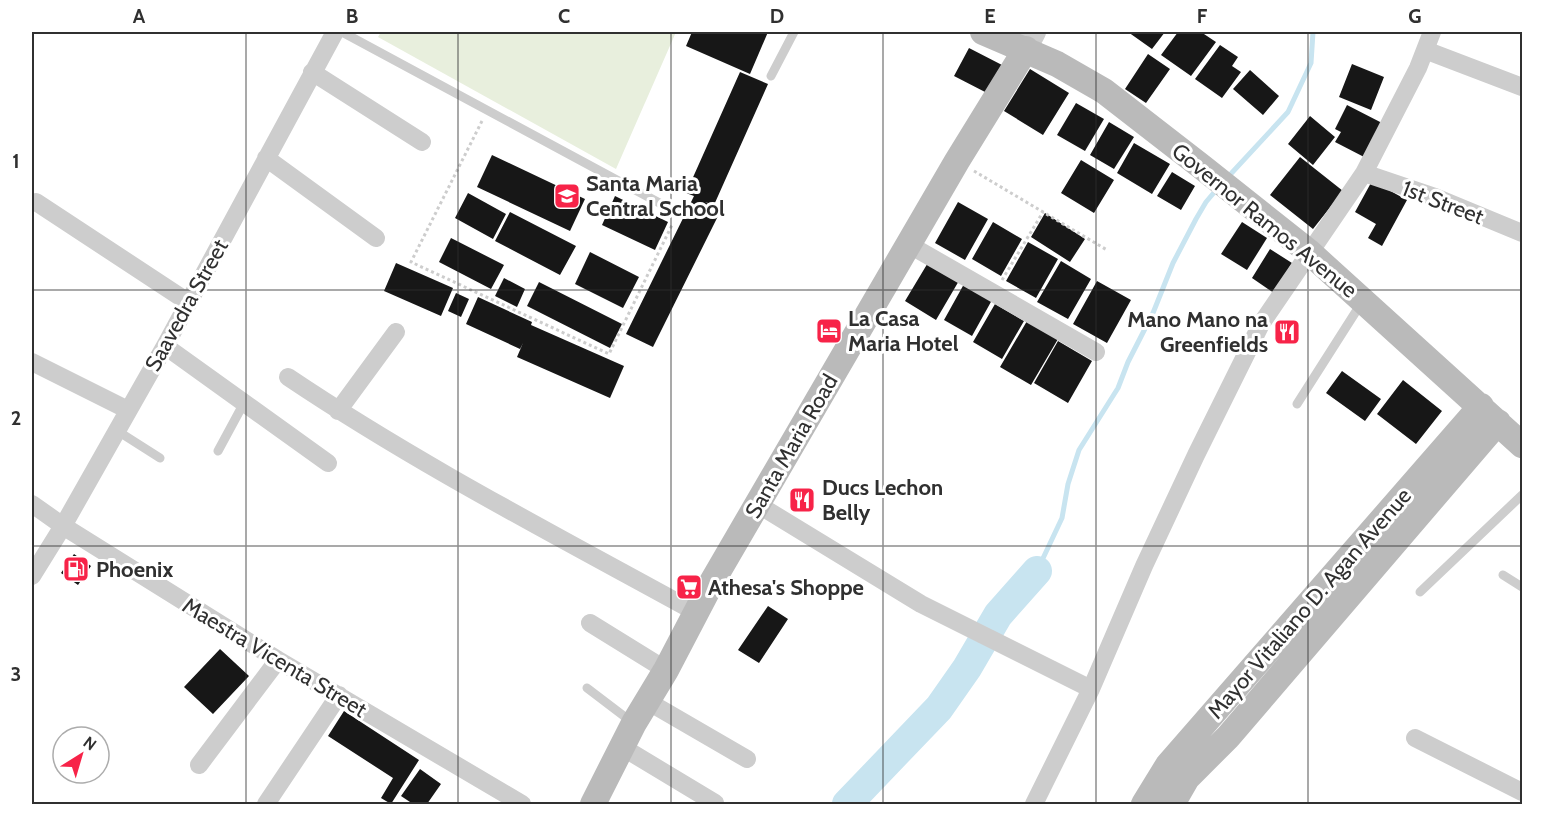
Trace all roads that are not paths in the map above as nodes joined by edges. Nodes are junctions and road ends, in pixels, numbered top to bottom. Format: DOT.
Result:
graph roads {
  1 [pos="335,32"];
  2 [pos="342,32"];
  3 [pos="794,32"];
  4 [pos="983,32"];
  5 [pos="1432,32"];
  6 [pos="1030,40"];
  7 [pos="1425,50"];
  8 [pos="312,72"];
  9 [pos="771,76"];
  10 [pos="1522,87"];
  11 [pos="422,142"];
  12 [pos="266,158"];
  13 [pos="1364,173"];
  14 [pos="36,202"];
  15 [pos="678,213"];
  16 [pos="1522,233"];
  17 [pos="376,238"];
  18 [pos="908,244"];
  19 [pos="1310,252"];
  20 [pos="1363,300"];
  21 [pos="188,302"];
  22 [pos="396,332"];
  23 [pos="165,346"];
  24 [pos="1096,352"];
  25 [pos="32,362"];
  26 [pos="288,377"];
  27 [pos="244,401"];
  28 [pos="1297,404"];
  29 [pos="128,410"];
  30 [pos="338,411"];
  31 [pos="1489,414"];
  32 [pos="116,430"];
  33 [pos="1522,445"];
  34 [pos="218,451"];
  35 [pos="160,458"];
  36 [pos="328,463"];
  37 [pos="1522,495"];
  38 [pos="32,504"];
  39 [pos="757,504"];
  40 [pos="63,526"];
  41 [pos="1503,574"];
  42 [pos="32,576"];
  43 [pos="1522,587"];
  44 [pos="1420,592"];
  45 [pos="697,613"];
  46 [pos="590,623"];
  47 [pos="278,660"];
  48 [pos="666,670"];
  49 [pos="587,688"];
  50 [pos="1091,689"];
  51 [pos="339,695"];
  52 [pos="647,701"];
  53 [pos="634,723"];
  54 [pos="1414,738"];
  55 [pos="622,747"];
  56 [pos="747,759"];
  57 [pos="199,765"];
  58 [pos="1178,772"];
  59 [pos="1522,792"];
  60 [pos="715,803"];
  61 [pos="266,804"];
  62 [pos="522,804"];
  63 [pos="593,804"];
  64 [pos="1034,804"];
  65 [pos="1144,804"];
  66 [pos="1172,804"];
  1 -- 8 [label="street, Saavedra Street"];
  2 -- 15 [label="lane"];
  3 -- 9 [label="lane"];
  4 -- 6 [label="main road, Governor Ramos Avenue"];
  5 -- 7 [label="street"];
  6 -- 18 [label="main road, Santa Maria Road"];
  6 -- 19 [label="main road, Governor Ramos Avenue"];
  7 -- 10 [label="street"];
  7 -- 13 [label="street"];
  8 -- 11 [label="street"];
  8 -- 12 [label="street, Saavedra Street"];
  12 -- 17 [label="street"];
  12 -- 21 [label="street, Saavedra Street"];
  13 -- 16 [label="street, 1st Street"];
  13 -- 19 [label="street"];
  14 -- 21 [label="street"];
  18 -- 24 [label="street"];
  18 -- 39 [label="main road, Santa Maria Road"];
  19 -- 20 [label="main road, Governor Ramos Avenue"];
  19 -- 50 [label="street"];
  20 -- 28 [label="lane"];
  20 -- 31 [label="main road, Governor Ramos Avenue"];
  21 -- 23 [label="street, Saavedra Street"];
  22 -- 30 [label="street"];
  23 -- 27 [label="street"];
  23 -- 29 [label="street, Saavedra Street"];
  25 -- 29 [label="street"];
  26 -- 30 [label="street"];
  27 -- 34 [label="lane"];
  27 -- 36 [label="street"];
  29 -- 32 [label="street, Saavedra Street"];
  30 -- 45 [label="street"];
  31 -- 33 [label="main road, Governor Ramos Avenue"];
  31 -- 58 [label="main road, Mayor Vitaliano D. Agan Avenue"];
  32 -- 35 [label="lane"];
  32 -- 40 [label="street, Saavedra Street"];
  37 -- 44 [label="lane"];
  38 -- 40 [label="street, Maestra Vicenta Street"];
  39 -- 45 [label="main road, Santa Maria Road"];
  39 -- 50 [label="street"];
  40 -- 42 [label="street, Saavedra Street"];
  40 -- 47 [label="street, Maestra Vicenta Street"];
  41 -- 43 [label="lane"];
  45 -- 48 [label="main road, Santa Maria Road"];
  46 -- 48 [label="street"];
  47 -- 51 [label="street, Maestra Vicenta Street"];
  47 -- 57 [label="street"];
  48 -- 52 [label="main road, Santa Maria Road"];
  49 -- 53 [label="lane"];
  50 -- 64 [label="street"];
  51 -- 61 [label="street"];
  51 -- 62 [label="street, Maestra Vicenta Street"];
  52 -- 53 [label="main road, Santa Maria Road"];
  52 -- 56 [label="street"];
  53 -- 55 [label="main road, Santa Maria Road"];
  54 -- 59 [label="street"];
  55 -- 60 [label="street"];
  55 -- 63 [label="main road, Santa Maria Road"];
  58 -- 65 [label="main road, Mayor Vitaliano D. Agan Avenue"];
  58 -- 66 [label="main road, Mayor Vitaliano D. Agan Avenue"];
}
